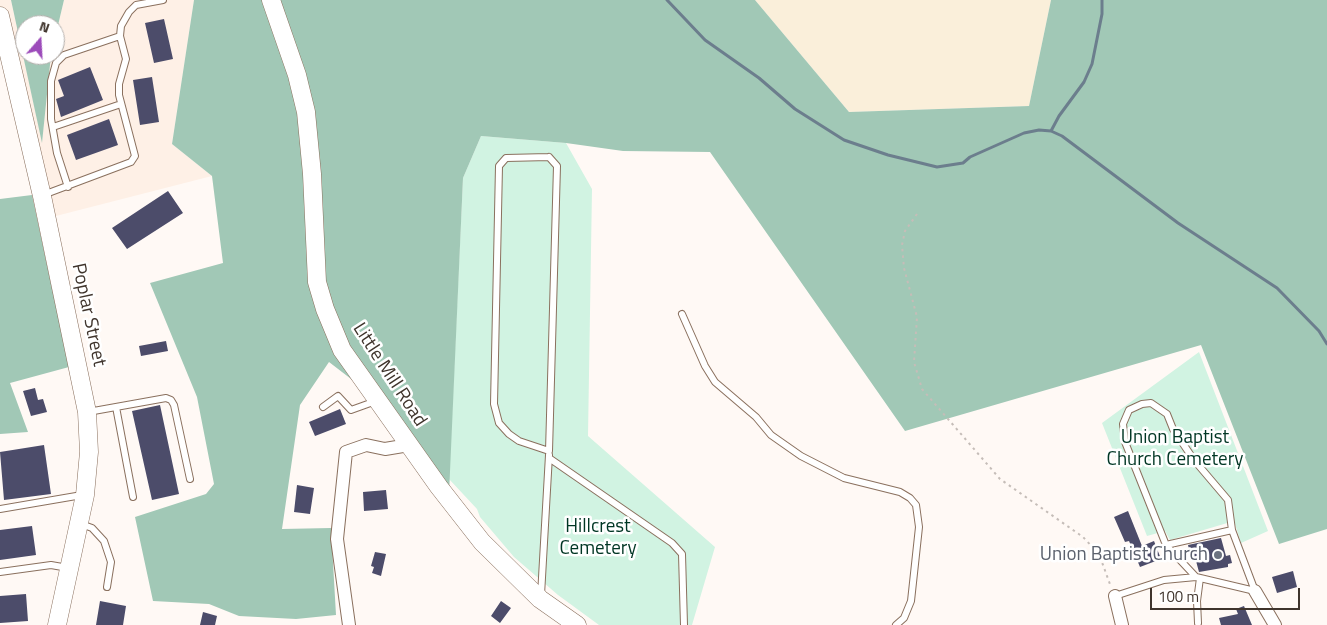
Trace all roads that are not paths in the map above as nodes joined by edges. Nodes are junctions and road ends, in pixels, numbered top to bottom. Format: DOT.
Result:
graph roads {
  1 [pos="163,0"];
  2 [pos="271,0"];
  3 [pos="0,16"];
  4 [pos="120,36"];
  5 [pos="121,104"];
  6 [pos="53,127"];
  7 [pos="68,187"];
  8 [pos="42,196"];
  9 [pos="682,314"];
  10 [pos="377,401"];
  11 [pos="116,407"];
  12 [pos="323,407"];
  13 [pos="87,412"];
  14 [pos="409,445"];
  15 [pos="549,455"];
  16 [pos="190,479"];
  17 [pos="85,495"];
  18 [pos="133,497"];
  19 [pos="0,509"];
  20 [pos="80,524"];
  21 [pos="1232,530"];
  22 [pos="1166,545"];
  23 [pos="70,568"];
  24 [pos="0,572"];
  25 [pos="1198,577"];
  26 [pos="107,587"];
  27 [pos="1255,590"];
  28 [pos="1115,596"];
  29 [pos="540,599"];
  30 [pos="1198,623"];
  31 [pos="57,625"];
  32 [pos="349,625"];
  33 [pos="577,625"];
  34 [pos="684,625"];
  35 [pos="896,625"];
  36 [pos="1122,625"];
  37 [pos="1274,625"];
  1 -- 4 [label="lane"];
  2 -- 10 [label="street, Little Mill Road"];
  3 -- 8 [label="street, Poplar Street"];
  4 -- 5 [label="lane"];
  4 -- 6 [label="lane"];
  5 -- 6 [label="lane"];
  5 -- 7 [label="lane"];
  6 -- 7 [label="lane"];
  7 -- 8 [label="lane"];
  8 -- 13 [label="street, Poplar Street"];
  9 -- 35 [label="lane"];
  10 -- 12 [label="lane"];
  10 -- 14 [label="street, Little Mill Road"];
  11 -- 13 [label="lane"];
  11 -- 16 [label="lane"];
  11 -- 18 [label="lane"];
  13 -- 17 [label="street, Poplar Street"];
  14 -- 29 [label="street, Little Mill Road"];
  14 -- 32 [label="street"];
  15 -- 15 [label="lane"];
  15 -- 29 [label="lane"];
  15 -- 34 [label="lane"];
  17 -- 19 [label="lane"];
  17 -- 20 [label="street, Poplar Street"];
  20 -- 23 [label="street, Poplar Street"];
  20 -- 26 [label="lane"];
  21 -- 22 [label="lane"];
  21 -- 22 [label="lane"];
  21 -- 27 [label="lane"];
  22 -- 25 [label="lane"];
  23 -- 24 [label="lane"];
  23 -- 31 [label="street, Poplar Street"];
  25 -- 27 [label="lane"];
  25 -- 28 [label="lane"];
  25 -- 30 [label="lane"];
  27 -- 37 [label="street"];
  28 -- 36 [label="street"];
  29 -- 33 [label="street, Little Mill Road"];
}
